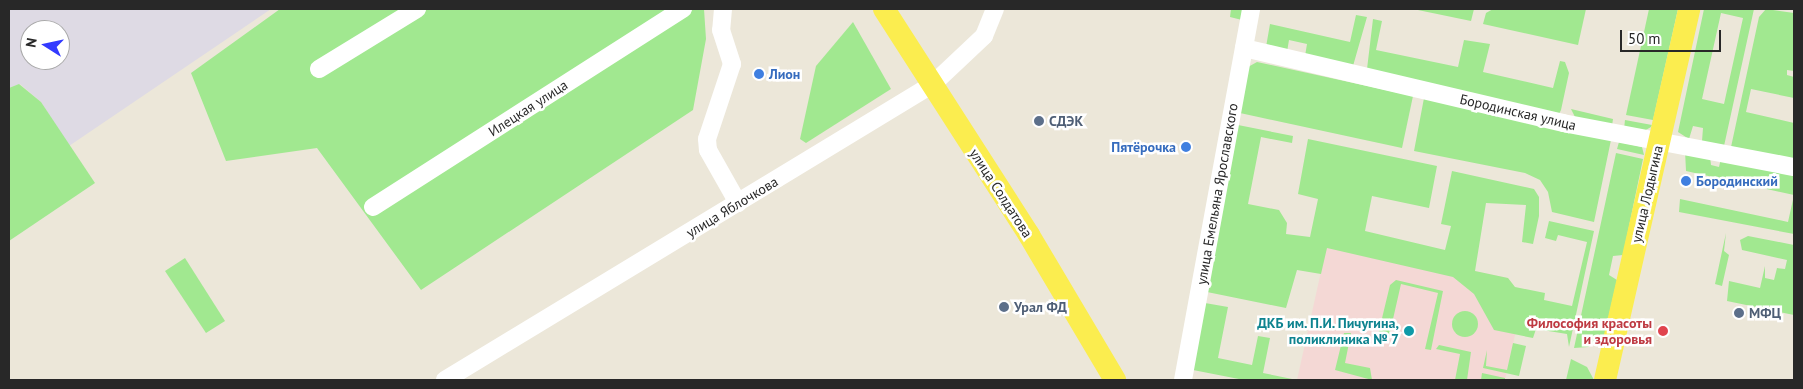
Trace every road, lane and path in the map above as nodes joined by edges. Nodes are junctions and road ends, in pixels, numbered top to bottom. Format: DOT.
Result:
graph roads {
  1 [pos="418,9"];
  2 [pos="683,9"];
  3 [pos="724,9"];
  4 [pos="884,9"];
  5 [pos="995,9"];
  6 [pos="1251,9"];
  7 [pos="1689,9"];
  8 [pos="1244,48"];
  9 [pos="319,68"];
  10 [pos="934,84"];
  11 [pos="1659,142"];
  12 [pos="1794,167"];
  13 [pos="738,203"];
  14 [pos="373,207"];
  15 [pos="445,380"];
  16 [pos="1115,380"];
  17 [pos="1183,380"];
  18 [pos="1605,380"];
  1 -- 9 [label="street"];
  2 -- 14 [label="street, Илецкая улица"];
  3 -- 13 [label="street"];
  4 -- 10 [label="main road, улица Солдатова"];
  5 -- 10 [label="street, улица Яблочкова"];
  6 -- 8 [label="street, улица Емельяна Ярославского"];
  7 -- 11 [label="main road, улица Лодыгина"];
  8 -- 11 [label="street, Бородинская улица"];
  8 -- 17 [label="street, улица Емельяна Ярославского"];
  10 -- 13 [label="street, улица Яблочкова"];
  10 -- 16 [label="main road, улица Солдатова"];
  11 -- 12 [label="street, Бородинская улица"];
  11 -- 18 [label="main road, улица Лодыгина"];
  13 -- 15 [label="street, улица Яблочкова"];
}
